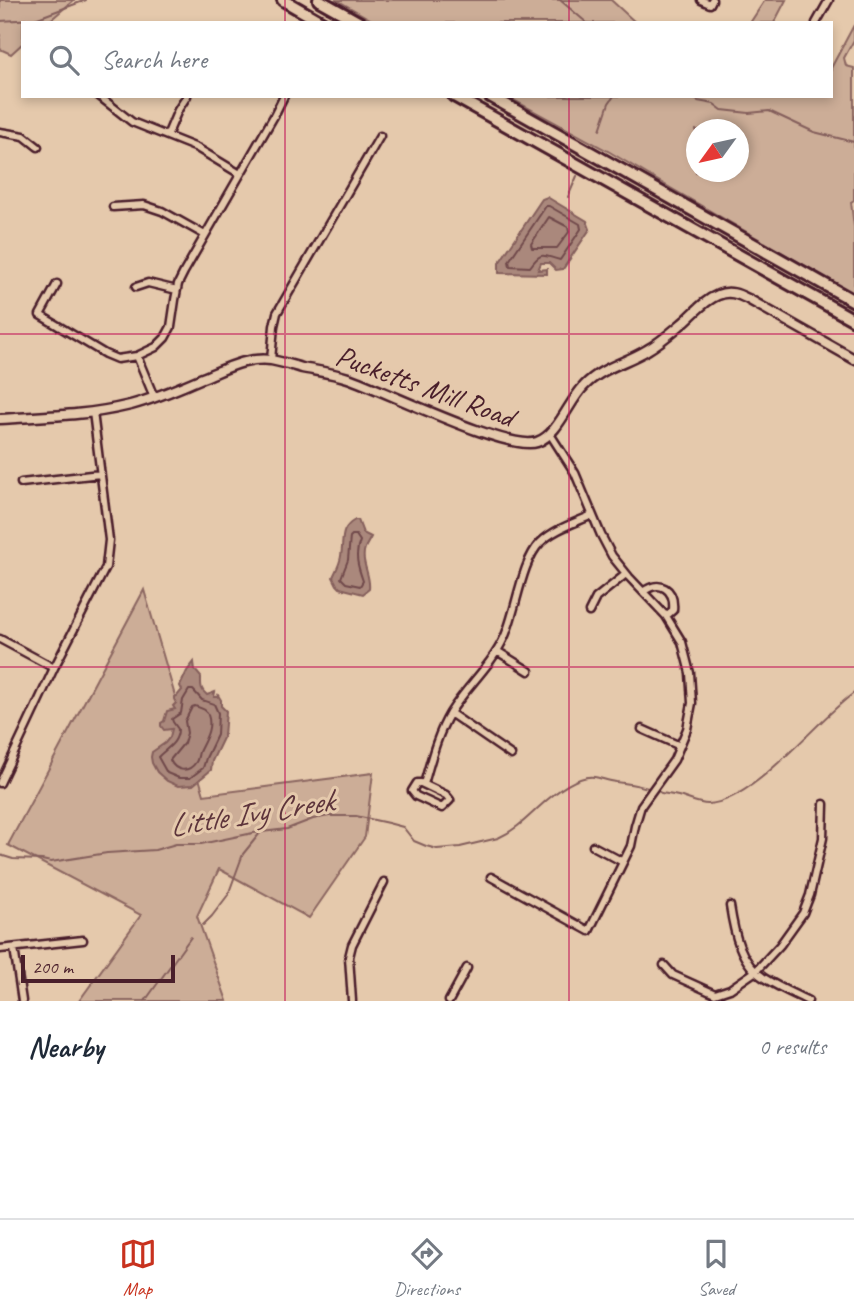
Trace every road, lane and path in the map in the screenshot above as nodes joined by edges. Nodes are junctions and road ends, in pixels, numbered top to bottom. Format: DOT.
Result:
graph roads {
  1 [pos="283,0"];
  2 [pos="319,0"];
  3 [pos="701,0"];
  4 [pos="712,0"];
  5 [pos="829,0"];
  6 [pos="320,21"];
  7 [pos="356,21"];
  8 [pos="817,21"];
  9 [pos="102,98"];
  10 [pos="186,98"];
  11 [pos="283,98"];
  12 [pos="458,98"];
  13 [pos="495,98"];
  14 [pos="0,131"];
  15 [pos="167,136"];
  16 [pos="380,136"];
  17 [pos="38,147"];
  18 [pos="240,174"];
  19 [pos="113,207"];
  20 [pos="205,235"];
  21 [pos="57,284"];
  22 [pos="136,287"];
  23 [pos="177,290"];
  24 [pos="854,300"];
  25 [pos="854,320"];
  26 [pos="137,356"];
  27 [pos="854,359"];
  28 [pos="271,360"];
  29 [pos="154,397"];
  30 [pos="93,412"];
  31 [pos="0,419"];
  32 [pos="550,434"];
  33 [pos="100,474"];
  34 [pos="20,483"];
  35 [pos="592,515"];
  36 [pos="626,574"];
  37 [pos="643,592"];
  38 [pos="589,612"];
  39 [pos="666,616"];
  40 [pos="0,639"];
  41 [pos="497,651"];
  42 [pos="54,668"];
  43 [pos="529,671"];
  44 [pos="450,713"];
  45 [pos="642,729"];
  46 [pos="680,746"];
  47 [pos="511,755"];
  48 [pos="0,783"];
  49 [pos="424,784"];
  50 [pos="824,804"];
  51 [pos="593,846"];
  52 [pos="623,862"];
  53 [pos="491,877"];
  54 [pos="384,882"];
  55 [pos="730,906"];
  56 [pos="83,940"];
  57 [pos="0,948"];
  58 [pos="14,948"];
  59 [pos="664,965"];
  60 [pos="467,968"];
  61 [pos="756,971"];
  62 [pos="22,1001"];
  63 [pos="352,1001"];
  64 [pos="449,1001"];
  65 [pos="808,1001"];
  1 -- 6 [label="highway"];
  2 -- 7 [label="highway"];
  3 -- 4 [label="street"];
  5 -- 8 [label="street"];
  9 -- 15 [label="street"];
  10 -- 15 [label="street"];
  11 -- 18 [label="street"];
  12 -- 25 [label="highway"];
  13 -- 24 [label="highway"];
  14 -- 17 [label="street"];
  15 -- 18 [label="street"];
  16 -- 28 [label="street"];
  18 -- 20 [label="street"];
  19 -- 20 [label="street"];
  20 -- 23 [label="street"];
  21 -- 26 [label="street"];
  22 -- 23 [label="street"];
  23 -- 26 [label="street"];
  26 -- 29 [label="street"];
  27 -- 32 [label="street, Pucketts Mill Road"];
  28 -- 29 [label="street, Pucketts Mill Road"];
  28 -- 32 [label="street, Pucketts Mill Road"];
  29 -- 30 [label="street, Pucketts Mill Road"];
  30 -- 31 [label="street, Pucketts Mill Road"];
  30 -- 33 [label="street"];
  32 -- 35 [label="street"];
  33 -- 34 [label="street"];
  33 -- 42 [label="street"];
  35 -- 36 [label="street"];
  35 -- 41 [label="street"];
  36 -- 37 [label="street"];
  36 -- 38 [label="street"];
  37 -- 39 [label="street"];
  37 -- 39 [label="street"];
  39 -- 46 [label="street"];
  40 -- 42 [label="street"];
  41 -- 43 [label="street"];
  41 -- 44 [label="street"];
  42 -- 48 [label="street"];
  44 -- 47 [label="street"];
  44 -- 49 [label="street"];
  45 -- 46 [label="street"];
  46 -- 52 [label="street"];
  49 -- 49 [label="street"];
  50 -- 61 [label="street"];
  51 -- 52 [label="street"];
  52 -- 53 [label="street"];
  54 -- 63 [label="street"];
  55 -- 61 [label="street"];
  56 -- 58 [label="street"];
  57 -- 58 [label="street"];
  58 -- 62 [label="street"];
  59 -- 61 [label="street"];
  60 -- 64 [label="street"];
  61 -- 65 [label="street"];
}
